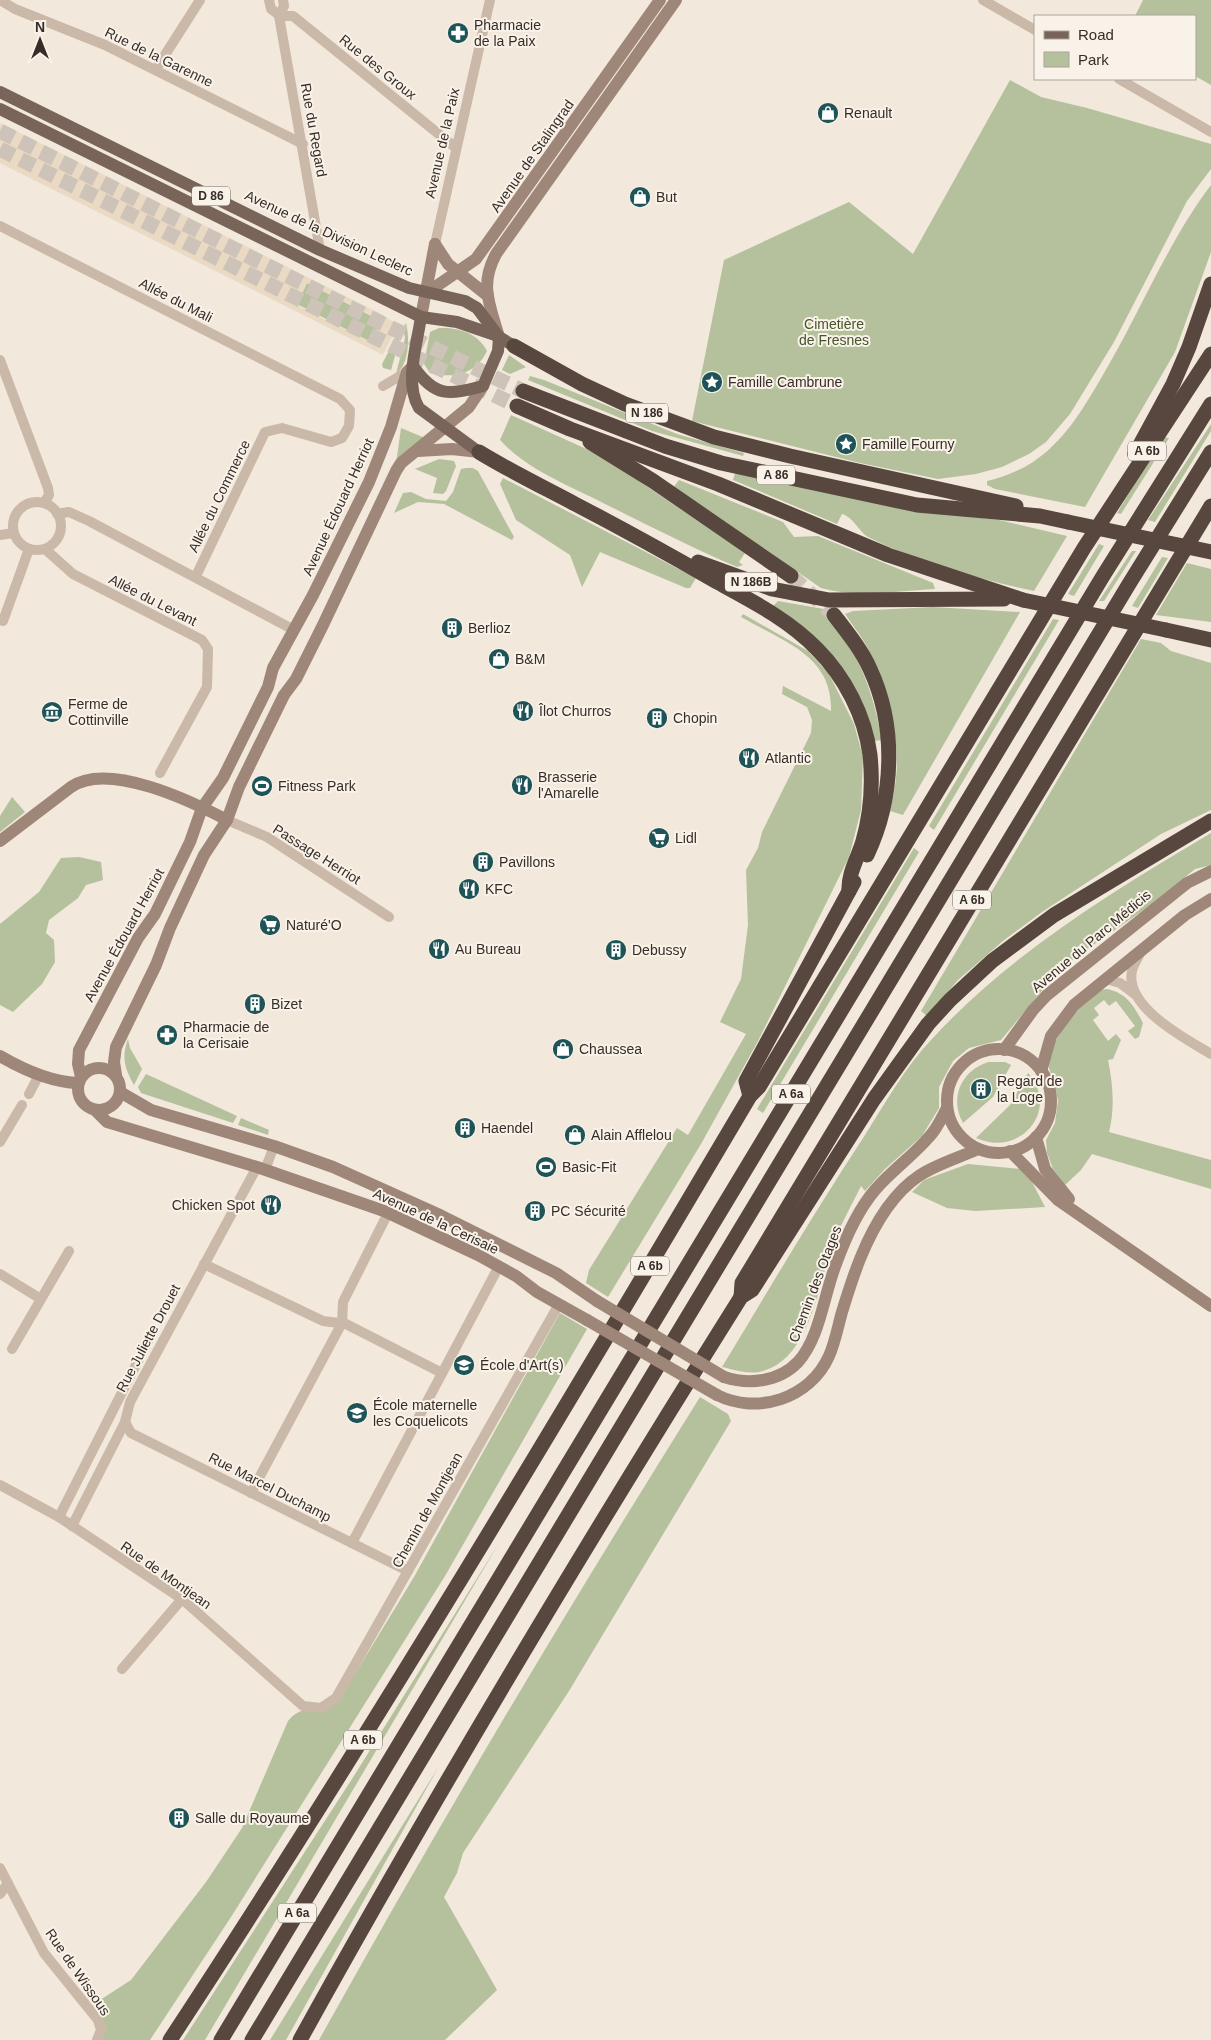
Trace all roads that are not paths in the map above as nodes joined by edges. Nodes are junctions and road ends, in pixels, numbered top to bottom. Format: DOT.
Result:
graph roads {
  1 [pos="0,0"];
  2 [pos="200,0"];
  3 [pos="269,0"];
  4 [pos="283,0"];
  5 [pos="490,0"];
  6 [pos="660,0"];
  7 [pos="676,0"];
  8 [pos="983,0"];
  9 [pos="279,15"];
  10 [pos="1034,29"];
  11 [pos="156,69"];
  12 [pos="1121,80"];
  13 [pos="0,92"];
  14 [pos="0,109"];
  15 [pos="1211,132"];
  16 [pos="303,144"];
  17 [pos="456,148"];
  18 [pos="0,226"];
  19 [pos="435,244"];
  20 [pos="320,250"];
  21 [pos="459,272"];
  22 [pos="1211,284"];
  23 [pos="425,294"];
  24 [pos="488,296"];
  25 [pos="422,317"];
  26 [pos="499,336"];
  27 [pos="514,346"];
  28 [pos="1211,354"];
  29 [pos="0,360"];
  30 [pos="410,369"];
  31 [pos="383,386"];
  32 [pos="483,386"];
  33 [pos="523,391"];
  34 [pos="340,399"];
  35 [pos="1211,404"];
  36 [pos="517,406"];
  37 [pos="444,428"];
  38 [pos="570,429"];
  39 [pos="418,451"];
  40 [pos="479,452"];
  41 [pos="1211,452"];
  42 [pos="44,503"];
  43 [pos="1211,506"];
  44 [pos="57,514"];
  45 [pos="1040,516"];
  46 [pos="13,533"];
  47 [pos="0,535"];
  48 [pos="643,539"];
  49 [pos="1084,548"];
  50 [pos="29,549"];
  51 [pos="45,549"];
  52 [pos="1211,552"];
  53 [pos="196,576"];
  54 [pos="790,576"];
  55 [pos="1023,600"];
  56 [pos="834,615"];
  57 [pos="3,621"];
  58 [pos="294,630"];
  59 [pos="1211,640"];
  60 [pos="313,642"];
  61 [pos="160,773"];
  62 [pos="202,808"];
  63 [pos="226,820"];
  64 [pos="1211,821"];
  65 [pos="0,841"];
  66 [pos="1211,871"];
  67 [pos="849,891"];
  68 [pos="1211,899"];
  69 [pos="390,918"];
  70 [pos="1140,953"];
  71 [pos="1106,979"];
  72 [pos="1136,995"];
  73 [pos="1004,1050"];
  74 [pos="1211,1054"];
  75 [pos="0,1056"];
  76 [pos="1041,1071"];
  77 [pos="39,1075"];
  78 [pos="116,1075"];
  79 [pos="80,1080"];
  80 [pos="120,1092"];
  81 [pos="29,1094"];
  82 [pos="750,1096"];
  83 [pos="22,1105"];
  84 [pos="947,1108"];
  85 [pos="96,1111"];
  86 [pos="1036,1137"];
  87 [pos="0,1142"];
  88 [pos="274,1146"];
  89 [pos="978,1149"];
  90 [pos="1010,1152"];
  91 [pos="261,1168"];
  92 [pos="388,1213"];
  93 [pos="1086,1217"];
  94 [pos="70,1251"];
  95 [pos="204,1264"];
  96 [pos="499,1266"];
  97 [pos="0,1274"];
  98 [pos="741,1297"];
  99 [pos="41,1299"];
  100 [pos="559,1304"];
  101 [pos="1211,1306"];
  102 [pos="342,1323"];
  103 [pos="149,1340"];
  104 [pos="12,1349"];
  105 [pos="442,1372"];
  106 [pos="724,1377"];
  107 [pos="125,1422"];
  108 [pos="0,1485"];
  109 [pos="251,1493"];
  110 [pos="59,1517"];
  111 [pos="72,1526"];
  112 [pos="352,1543"];
  113 [pos="408,1571"];
  114 [pos="182,1599"];
  115 [pos="122,1669"];
  116 [pos="303,1706"];
  117 [pos="0,1868"];
  118 [pos="8,1883"];
  119 [pos="0,1894"];
  120 [pos="96,2040"];
  121 [pos="170,2040"];
  122 [pos="221,2040"];
  123 [pos="252,2040"];
  124 [pos="300,2040"];
  1 -- 11 [label="street, Rue de la Garenne"];
  2 -- 11 [label="street"];
  3 -- 9 [label="street, Rue du Regard"];
  4 -- 9 [label="street, Rue du Regard"];
  5 -- 17 [label="street, Avenue de la Paix"];
  6 -- 21 [label="street, Avenue de Stalingrad"];
  7 -- 24 [label="street, Avenue de Stalingrad"];
  8 -- 10 [label="street"];
  9 -- 16 [label="street, Rue du Regard"];
  9 -- 17 [label="street, Rue des Groux"];
  11 -- 16 [label="street, Rue de la Garenne"];
  12 -- 15 [label="street"];
  13 -- 20 [label="main road, Avenue de la Division Leclerc / D 86"];
  14 -- 25 [label="main road, D 86"];
  16 -- 20 [label="street, Rue du Regard"];
  17 -- 19 [label="street, Avenue de la Paix"];
  18 -- 34 [label="street, Allée du Mali"];
  19 -- 21 [label="street"];
  19 -- 23 [label="street, Avenue de la Paix"];
  20 -- 23 [label="main road, Avenue de la Division Leclerc / D 86"];
  21 -- 23 [label="street, Avenue de Stalingrad"];
  21 -- 24 [label="street"];
  22 -- 49 [label="highway"];
  23 -- 25 [label="street"];
  23 -- 26 [label="main road, Avenue de la Division Leclerc / D 86"];
  24 -- 26 [label="street, Avenue de Stalingrad"];
  25 -- 26 [label="main road"];
  25 -- 30 [label="main road"];
  26 -- 27 [label="main road, Avenue de la Division Leclerc / D 86"];
  26 -- 32 [label="main road"];
  27 -- 45 [label="highway, Avenue de la Division Leclerc / N 186"];
  28 -- 49 [label="highway, A 6b"];
  29 -- 42 [label="street"];
  30 -- 31 [label="street"];
  30 -- 32 [label="main road"];
  30 -- 37 [label="main road"];
  30 -- 58 [label="street, Avenue Édouard Herriot"];
  32 -- 37 [label="street"];
  33 -- 45 [label="highway, A 86"];
  34 -- 53 [label="street, Allée du Commerce"];
  35 -- 122 [label="highway, A 6a"];
  36 -- 38 [label="highway, A 86"];
  37 -- 39 [label="street"];
  37 -- 40 [label="main road"];
  38 -- 54 [label="highway"];
  38 -- 55 [label="highway, A 86"];
  39 -- 40 [label="street"];
  39 -- 60 [label="street"];
  40 -- 48 [label="highway, N 186B"];
  41 -- 123 [label="highway, A 6a"];
  42 -- 44 [label="street"];
  42 -- 46 [label="street"];
  43 -- 98 [label="highway, A 6b"];
  44 -- 51 [label="street"];
  44 -- 53 [label="street"];
  45 -- 52 [label="highway, A 86, bridge"];
  46 -- 47 [label="street"];
  46 -- 50 [label="street"];
  48 -- 55 [label="highway, N 186B"];
  48 -- 67 [label="highway"];
  49 -- 82 [label="highway, A 6b"];
  50 -- 51 [label="street"];
  50 -- 57 [label="street"];
  51 -- 61 [label="street, Allée du Levant"];
  53 -- 58 [label="street"];
  55 -- 59 [label="highway, A 86, bridge"];
  56 -- 67 [label="highway"];
  58 -- 60 [label="street"];
  58 -- 62 [label="street, Avenue Édouard Herriot"];
  60 -- 63 [label="street"];
  62 -- 63 [label="street"];
  62 -- 65 [label="street"];
  62 -- 79 [label="street, Avenue Édouard Herriot"];
  63 -- 69 [label="street, Passage Herriot"];
  63 -- 78 [label="street"];
  64 -- 98 [label="highway"];
  66 -- 73 [label="street, Avenue du Parc Médicis"];
  67 -- 82 [label="highway"];
  68 -- 70 [label="street"];
  70 -- 71 [label="street"];
  70 -- 72 [label="street"];
  71 -- 72 [label="street"];
  71 -- 76 [label="street"];
  72 -- 74 [label="street"];
  73 -- 76 [label="street"];
  73 -- 84 [label="street"];
  75 -- 77 [label="street"];
  76 -- 86 [label="street"];
  77 -- 79 [label="street"];
  77 -- 81 [label="street"];
  78 -- 79 [label="street"];
  78 -- 80 [label="street"];
  79 -- 85 [label="street"];
  80 -- 85 [label="street"];
  80 -- 88 [label="street, Avenue de la Cerisaie"];
  82 -- 121 [label="highway, A 6b"];
  83 -- 87 [label="street"];
  84 -- 89 [label="street"];
  84 -- 106 [label="street, Chemin des Otages"];
  85 -- 91 [label="street, Avenue de la Cerisaie"];
  86 -- 90 [label="street"];
  86 -- 93 [label="street"];
  88 -- 91 [label="street, Rue Juliette Drouet"];
  88 -- 106 [label="street, Avenue de la Cerisaie, bridge"];
  89 -- 90 [label="street"];
  89 -- 100 [label="street, Avenue de la Cerisaie, bridge"];
  90 -- 93 [label="street"];
  91 -- 92 [label="street, Avenue de la Cerisaie"];
  91 -- 95 [label="street, Rue Juliette Drouet"];
  92 -- 96 [label="street, Avenue de la Cerisaie"];
  92 -- 102 [label="street"];
  93 -- 101 [label="street"];
  94 -- 99 [label="street"];
  95 -- 102 [label="street"];
  95 -- 107 [label="street, Rue Juliette Drouet"];
  96 -- 100 [label="street, Avenue de la Cerisaie"];
  96 -- 105 [label="street"];
  97 -- 99 [label="street"];
  98 -- 124 [label="highway, A 6b"];
  99 -- 104 [label="street"];
  100 -- 113 [label="street, Chemin de Montjean"];
  102 -- 105 [label="street"];
  102 -- 109 [label="street"];
  103 -- 110 [label="street"];
  105 -- 112 [label="street"];
  107 -- 109 [label="street, Rue Marcel Duchamp"];
  107 -- 111 [label="street, Rue Juliette Drouet"];
  108 -- 110 [label="street, Rue de Montjean"];
  109 -- 112 [label="street, Rue Marcel Duchamp"];
  110 -- 111 [label="street, Rue de Montjean"];
  111 -- 114 [label="street, Rue de Montjean"];
  112 -- 113 [label="street, Rue Marcel Duchamp"];
  113 -- 116 [label="street, Chemin de Montjean"];
  114 -- 115 [label="street"];
  114 -- 116 [label="street, Rue de Montjean"];
  117 -- 118 [label="street, Rue de Wissous"];
  118 -- 119 [label="street"];
  118 -- 120 [label="street, Rue de Wissous"];
}
